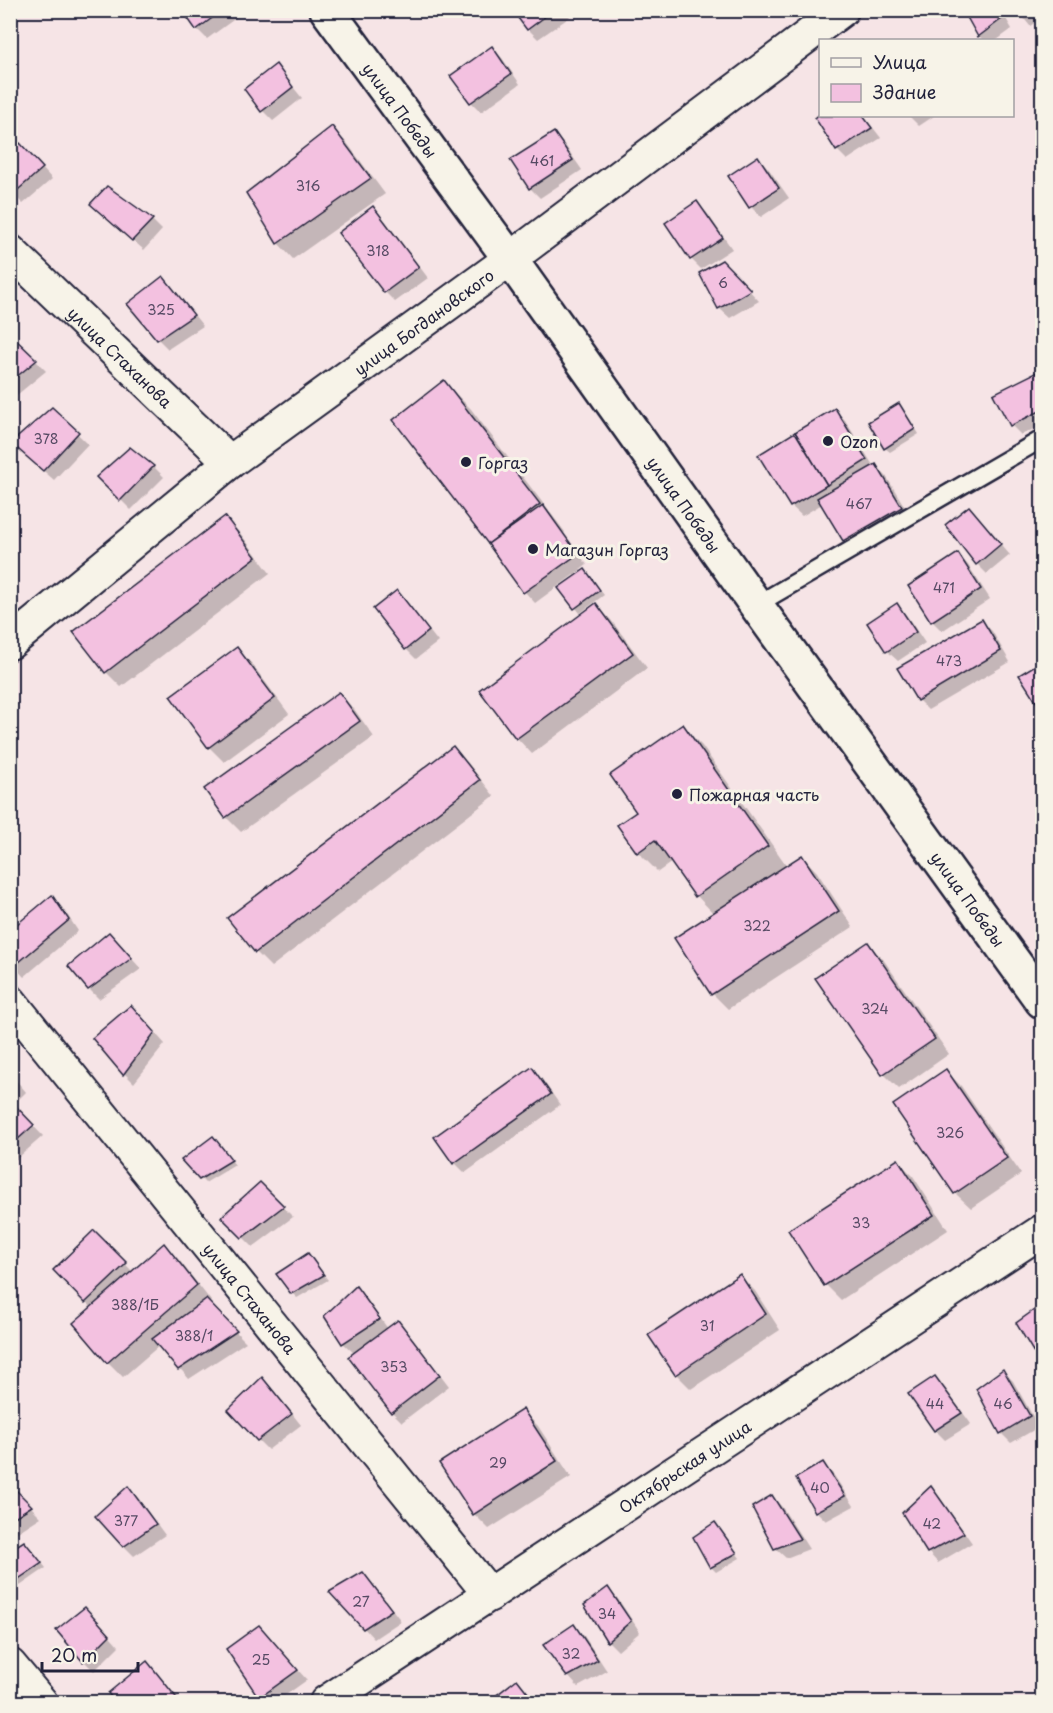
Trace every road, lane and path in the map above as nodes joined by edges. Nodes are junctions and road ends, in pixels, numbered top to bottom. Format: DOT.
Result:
graph roads {
  1 [pos="327,10"];
  2 [pos="842,10"];
  3 [pos="10,251"];
  4 [pos="510,259"];
  5 [pos="1042,439"];
  6 [pos="230,462"];
  7 [pos="756,605"];
  8 [pos="10,643"];
  9 [pos="10,1000"];
  10 [pos="1042,1001"];
  11 [pos="1042,1231"];
  12 [pos="490,1595"];
  13 [pos="10,1665"];
  14 [pos="41,1702"];
  15 [pos="326,1702"];
  1 -- 4 [label="street, улица Победы"];
  2 -- 4 [label="street, улица Богдановского"];
  3 -- 6 [label="street, улица Стаханова"];
  4 -- 6 [label="street, улица Богдановского"];
  4 -- 7 [label="street, улица Победы"];
  5 -- 7 [label="lane"];
  6 -- 8 [label="street, улица Богдановского"];
  7 -- 10 [label="street, улица Победы"];
  9 -- 12 [label="street, улица Стаханова"];
  11 -- 12 [label="street, Октябрьская улица"];
  12 -- 15 [label="street, Октябрьская улица"];
  13 -- 14 [label="street"];
}
